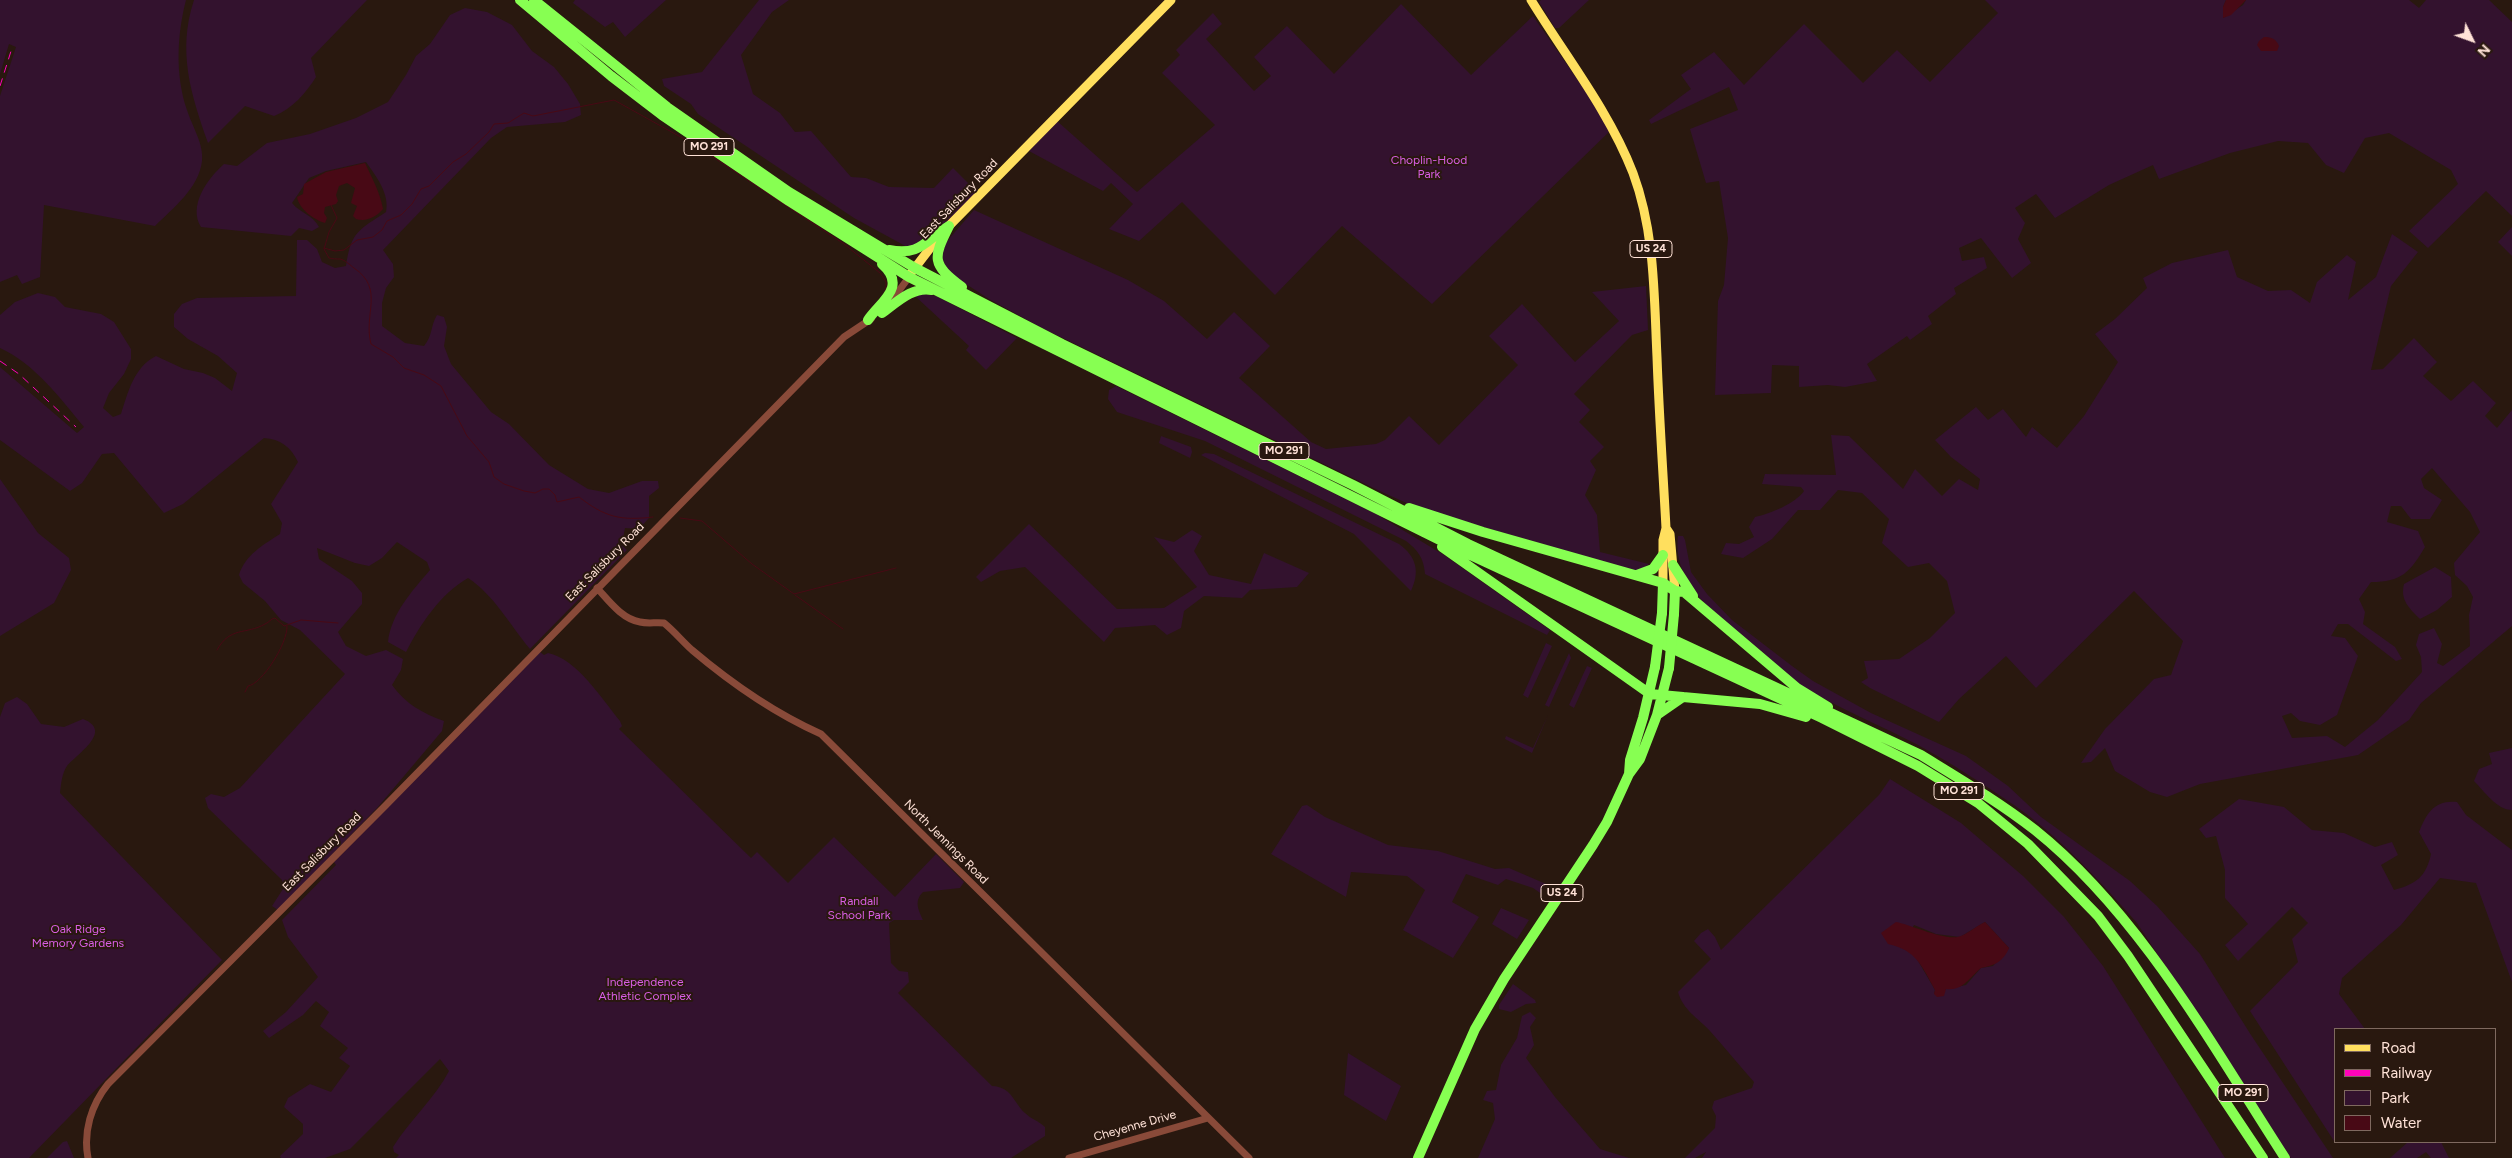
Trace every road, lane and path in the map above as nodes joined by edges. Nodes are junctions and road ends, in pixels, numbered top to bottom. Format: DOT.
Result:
graph roads {
  1 [pos="520,0"];
  2 [pos="534,0"];
  3 [pos="1171,0"];
  4 [pos="1532,0"];
  5 [pos="949,226"];
  6 [pos="858,245"];
  7 [pos="882,248"];
  8 [pos="915,268"];
  9 [pos="909,277"];
  10 [pos="941,293"];
  11 [pos="982,303"];
  12 [pos="882,313"];
  13 [pos="868,320"];
  14 [pos="1353,485"];
  15 [pos="1400,520"];
  16 [pos="1666,528"];
  17 [pos="1663,554"];
  18 [pos="1673,565"];
  19 [pos="1637,575"];
  20 [pos="1663,583"];
  21 [pos="596,588"];
  22 [pos="1675,591"];
  23 [pos="1700,605"];
  24 [pos="1663,696"];
  25 [pos="1684,697"];
  26 [pos="1649,699"];
  27 [pos="1657,715"];
  28 [pos="1845,719"];
  29 [pos="1859,737"];
  30 [pos="1629,774"];
  31 [pos="1208,1118"];
  32 [pos="88,1158"];
  33 [pos="1069,1158"];
  34 [pos="1249,1158"];
  35 [pos="1418,1158"];
  36 [pos="2262,1158"];
  37 [pos="2285,1158"];
  1 -- 6 [label="highway, MO 291"];
  2 -- 7 [label="highway, MO 291"];
  3 -- 5 [label="main road, East Salisbury Road"];
  4 -- 16 [label="main road, US 24"];
  5 -- 7 [label="highway"];
  5 -- 8 [label="main road, East Salisbury Road"];
  5 -- 11 [label="highway"];
  6 -- 9 [label="highway, MO 291"];
  6 -- 13 [label="highway"];
  7 -- 8 [label="highway, MO 291"];
  8 -- 9 [label="main road, East Salisbury Road"];
  8 -- 11 [label="highway, MO 291"];
  9 -- 10 [label="highway, MO 291"];
  9 -- 12 [label="street, East Salisbury Road"];
  10 -- 12 [label="highway"];
  10 -- 15 [label="highway, MO 291"];
  11 -- 14 [label="highway, MO 291"];
  12 -- 13 [label="street, East Salisbury Road"];
  13 -- 21 [label="street, East Salisbury Road"];
  14 -- 19 [label="highway"];
  14 -- 28 [label="highway, MO 291"];
  15 -- 26 [label="highway"];
  15 -- 29 [label="highway, MO 291"];
  16 -- 17 [label="main road, US 24"];
  16 -- 18 [label="main road, US 24"];
  17 -- 19 [label="highway"];
  17 -- 20 [label="main road, US 24"];
  18 -- 22 [label="main road, US 24"];
  18 -- 23 [label="highway"];
  19 -- 20 [label="highway"];
  20 -- 22 [label="highway"];
  20 -- 26 [label="highway, US 24, bridge"];
  21 -- 31 [label="street, North Jennings Road"];
  21 -- 32 [label="street, East Salisbury Road"];
  22 -- 23 [label="highway"];
  22 -- 24 [label="highway, US 24, bridge"];
  23 -- 28 [label="highway"];
  24 -- 25 [label="highway"];
  24 -- 26 [label="highway"];
  24 -- 27 [label="highway, US 24"];
  25 -- 27 [label="highway"];
  25 -- 29 [label="highway"];
  26 -- 30 [label="highway, US 24"];
  27 -- 30 [label="highway, US 24"];
  28 -- 37 [label="highway, MO 291"];
  29 -- 36 [label="highway, MO 291"];
  30 -- 35 [label="highway, US 24"];
  31 -- 33 [label="street, Cheyenne Drive"];
  31 -- 34 [label="street, North Jennings Road"];
}
